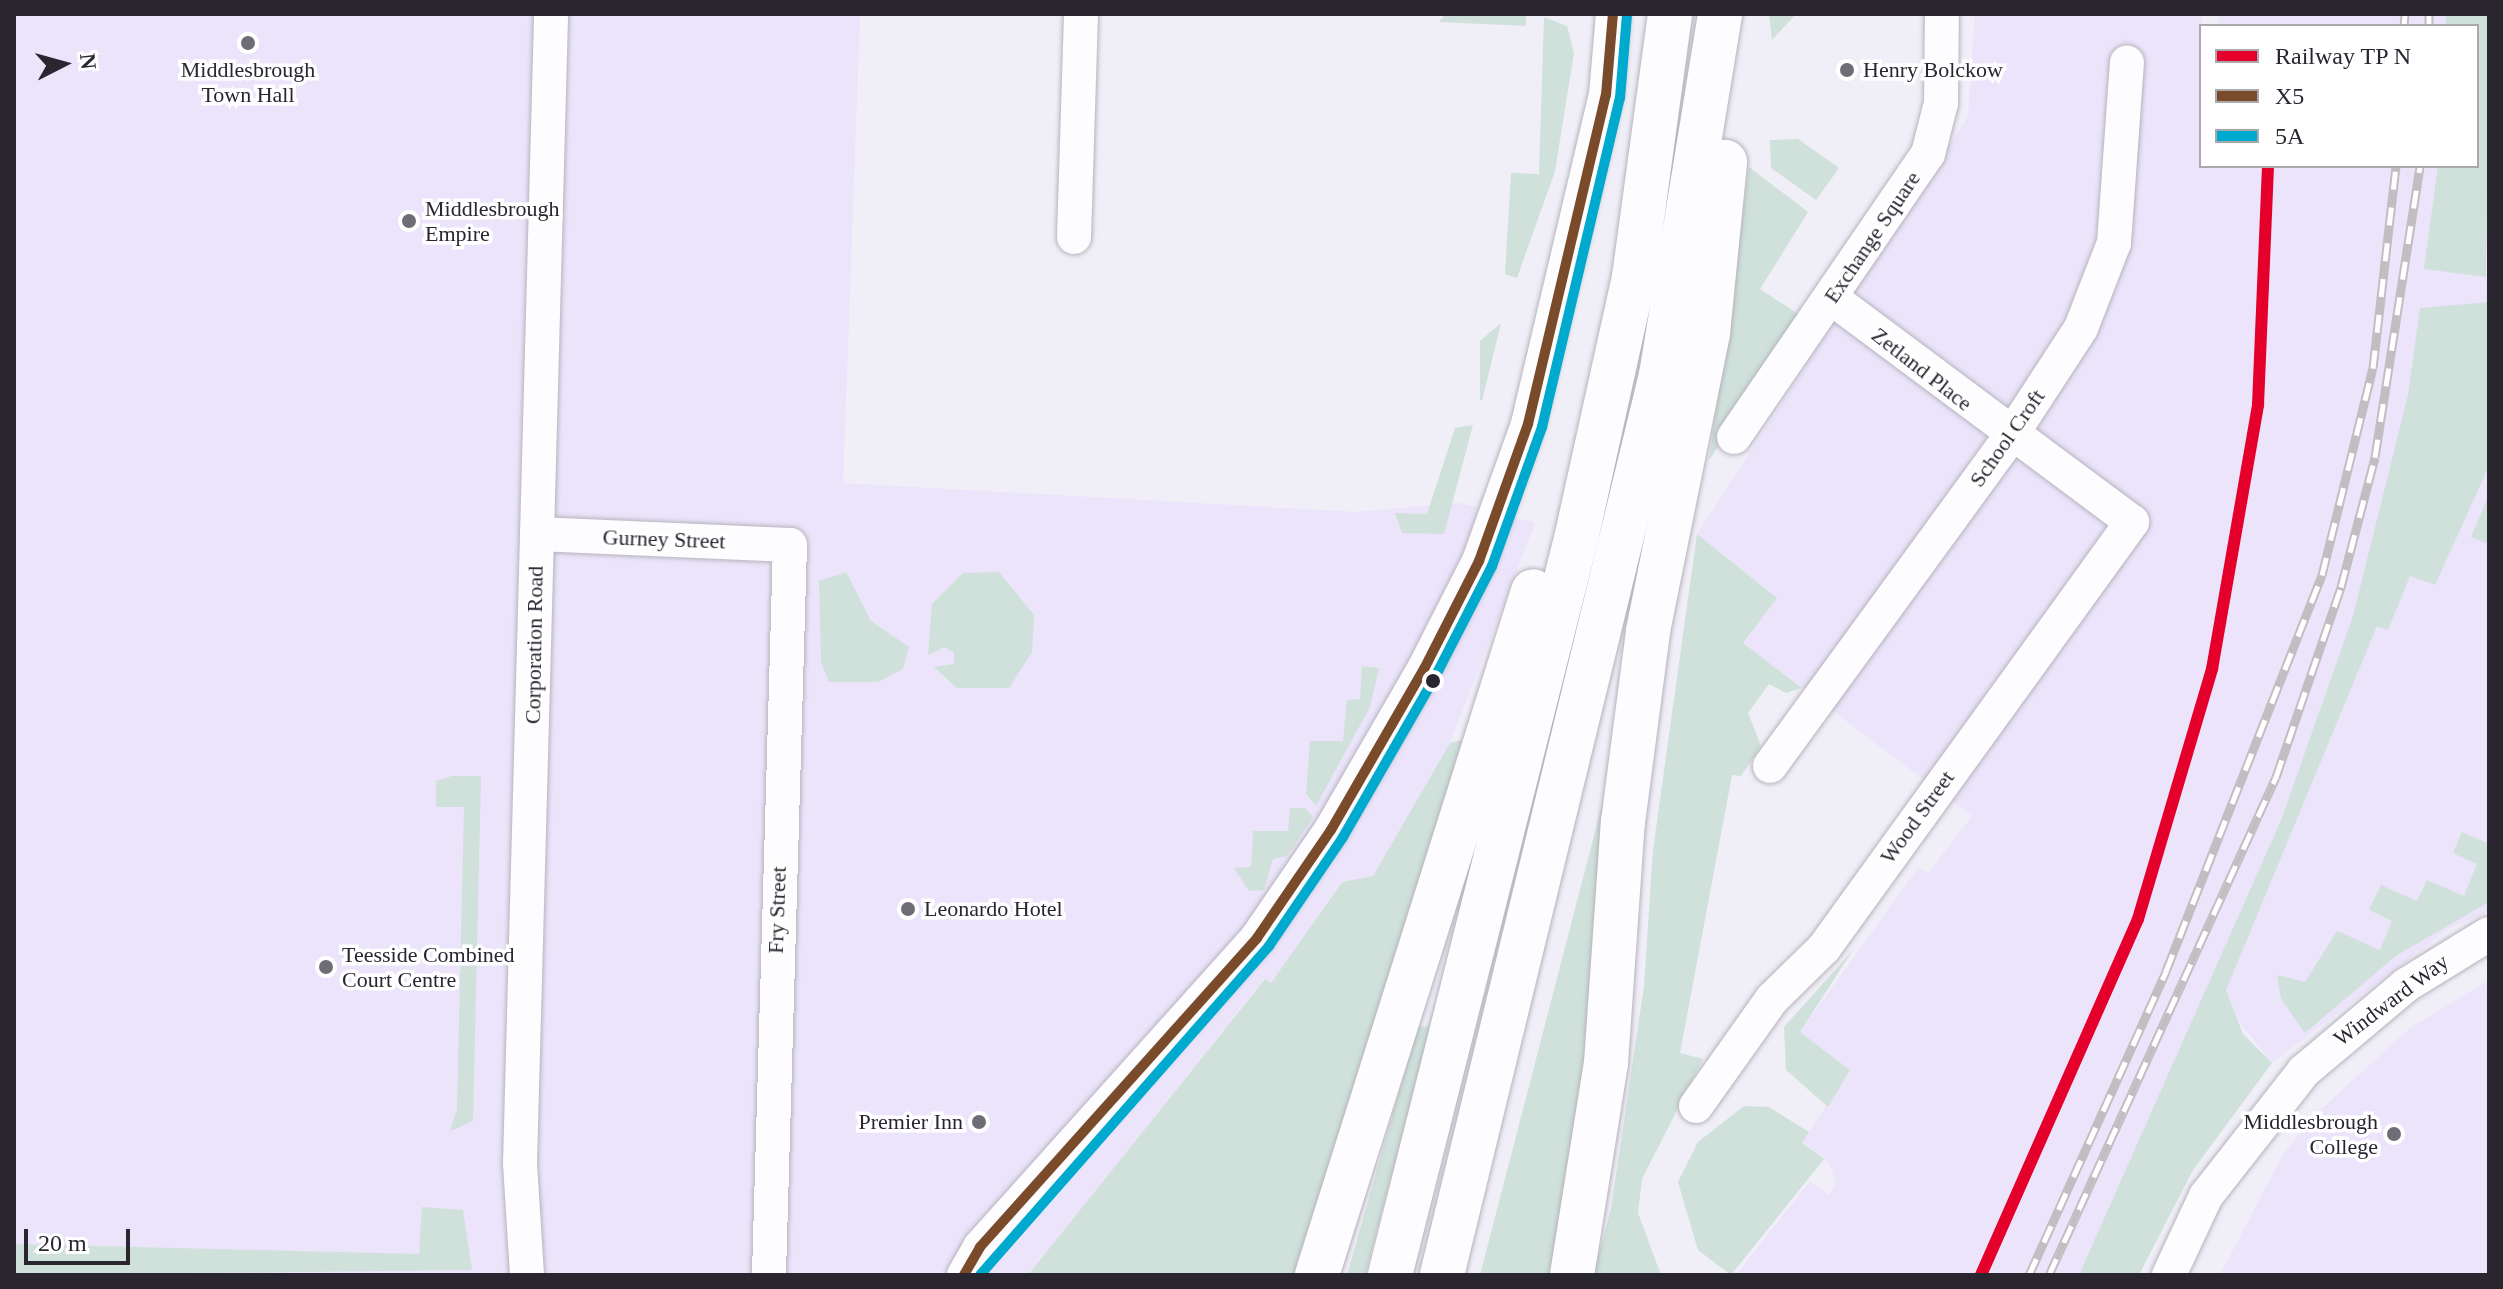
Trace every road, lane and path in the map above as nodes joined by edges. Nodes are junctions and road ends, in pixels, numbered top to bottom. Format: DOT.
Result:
graph roads {
  1 [pos="551,14"];
  2 [pos="1081,14"];
  3 [pos="1613,14"];
  4 [pos="1670,14"];
  5 [pos="1720,14"];
  6 [pos="1727,14"];
  7 [pos="1942,14"];
  8 [pos="2127,62"];
  9 [pos="1074,237"];
  10 [pos="1634,277"];
  11 [pos="1831,298"];
  12 [pos="1734,437"];
  13 [pos="2010,437"];
  14 [pos="2132,522"];
  15 [pos="537,534"];
  16 [pos="790,545"];
  17 [pos="1770,766"];
  18 [pos="2489,934"];
  19 [pos="1696,1106"];
  20 [pos="527,1275"];
  21 [pos="769,1275"];
  22 [pos="964,1275"];
  23 [pos="1317,1275"];
  24 [pos="1390,1275"];
  25 [pos="1442,1275"];
  26 [pos="1572,1275"];
  27 [pos="2169,1275"];
  1 -- 15 [label="street, Corporation Road"];
  2 -- 9 [label="street"];
  3 -- 22 [label="street"];
  4 -- 10 [label="highway"];
  5 -- 25 [label="highway"];
  6 -- 26 [label="highway"];
  7 -- 11 [label="street, Exchange Square"];
  8 -- 13 [label="street, School Croft"];
  10 -- 23 [label="highway"];
  10 -- 24 [label="highway"];
  11 -- 12 [label="street, Exchange Square"];
  11 -- 13 [label="street, Zetland Place"];
  13 -- 14 [label="street, Zetland Place"];
  13 -- 17 [label="street, School Croft"];
  14 -- 19 [label="street, Wood Street"];
  15 -- 16 [label="street, Gurney Street"];
  15 -- 20 [label="street, Corporation Road"];
  16 -- 21 [label="street, Fry Street"];
  18 -- 27 [label="street, Windward Way"];
}
